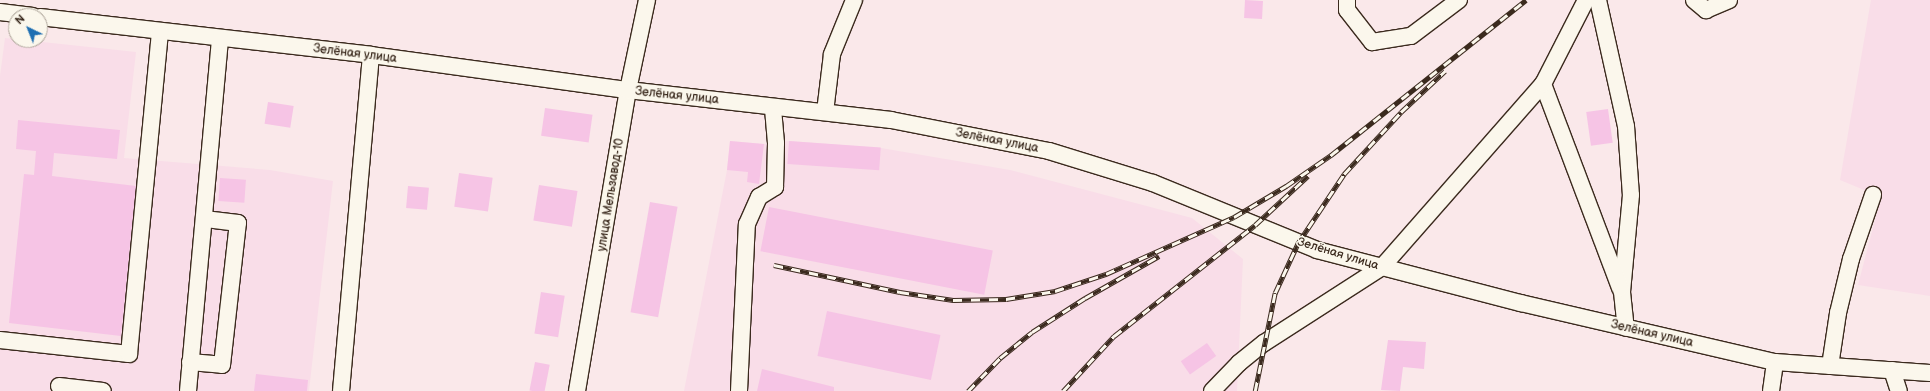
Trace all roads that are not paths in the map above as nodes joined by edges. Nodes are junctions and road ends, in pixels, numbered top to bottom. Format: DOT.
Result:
graph roads {
  1 [pos="646,0"];
  2 [pos="854,0"];
  3 [pos="1347,0"];
  4 [pos="1459,0"];
  5 [pos="1586,0"];
  6 [pos="1598,0"];
  7 [pos="1694,0"];
  8 [pos="1729,0"];
  9 [pos="48,18"];
  10 [pos="160,32"];
  11 [pos="220,39"];
  12 [pos="371,55"];
  13 [pos="1543,84"];
  14 [pos="628,90"];
  15 [pos="773,106"];
  16 [pos="825,112"];
  17 [pos="1874,195"];
  18 [pos="204,219"];
  19 [pos="1382,267"];
  20 [pos="1622,292"];
  21 [pos="1626,328"];
  22 [pos="0,340"];
  23 [pos="190,362"];
  24 [pos="1775,362"];
  25 [pos="1830,366"];
  26 [pos="1892,370"];
  27 [pos="1930,373"];
  28 [pos="59,386"];
  29 [pos="103,391"];
  30 [pos="188,391"];
  31 [pos="341,391"];
  32 [pos="577,391"];
  33 [pos="739,391"];
  34 [pos="1212,391"];
  35 [pos="1771,391"];
  36 [pos="1899,391"];
  1 -- 14 [label="street, улица Мельзавод-10"];
  2 -- 16 [label="street"];
  3 -- 4 [label="street"];
  5 -- 13 [label="street"];
  6 -- 20 [label="street"];
  7 -- 8 [label="street"];
  9 -- 10 [label="street, Зелёная улица"];
  10 -- 11 [label="street, Зелёная улица"];
  10 -- 22 [label="street"];
  11 -- 12 [label="street, Зелёная улица"];
  11 -- 18 [label="street"];
  12 -- 14 [label="street, Зелёная улица"];
  12 -- 31 [label="street"];
  13 -- 19 [label="street"];
  13 -- 20 [label="street"];
  14 -- 15 [label="street, Зелёная улица"];
  14 -- 32 [label="street, улица Мельзавод-10"];
  15 -- 16 [label="street, Зелёная улица"];
  15 -- 33 [label="street"];
  16 -- 19 [label="street, Зелёная улица"];
  17 -- 25 [label="street"];
  18 -- 23 [label="street"];
  18 -- 23 [label="street"];
  19 -- 21 [label="street, Зелёная улица"];
  19 -- 34 [label="street"];
  20 -- 21 [label="street"];
  21 -- 24 [label="street, Зелёная улица"];
  23 -- 30 [label="street"];
  24 -- 25 [label="street, Зелёная улица"];
  24 -- 35 [label="street"];
  25 -- 26 [label="street, Зелёная улица"];
  26 -- 27 [label="street, Зелёная улица"];
  26 -- 36 [label="street"];
  28 -- 29 [label="street"];
}
